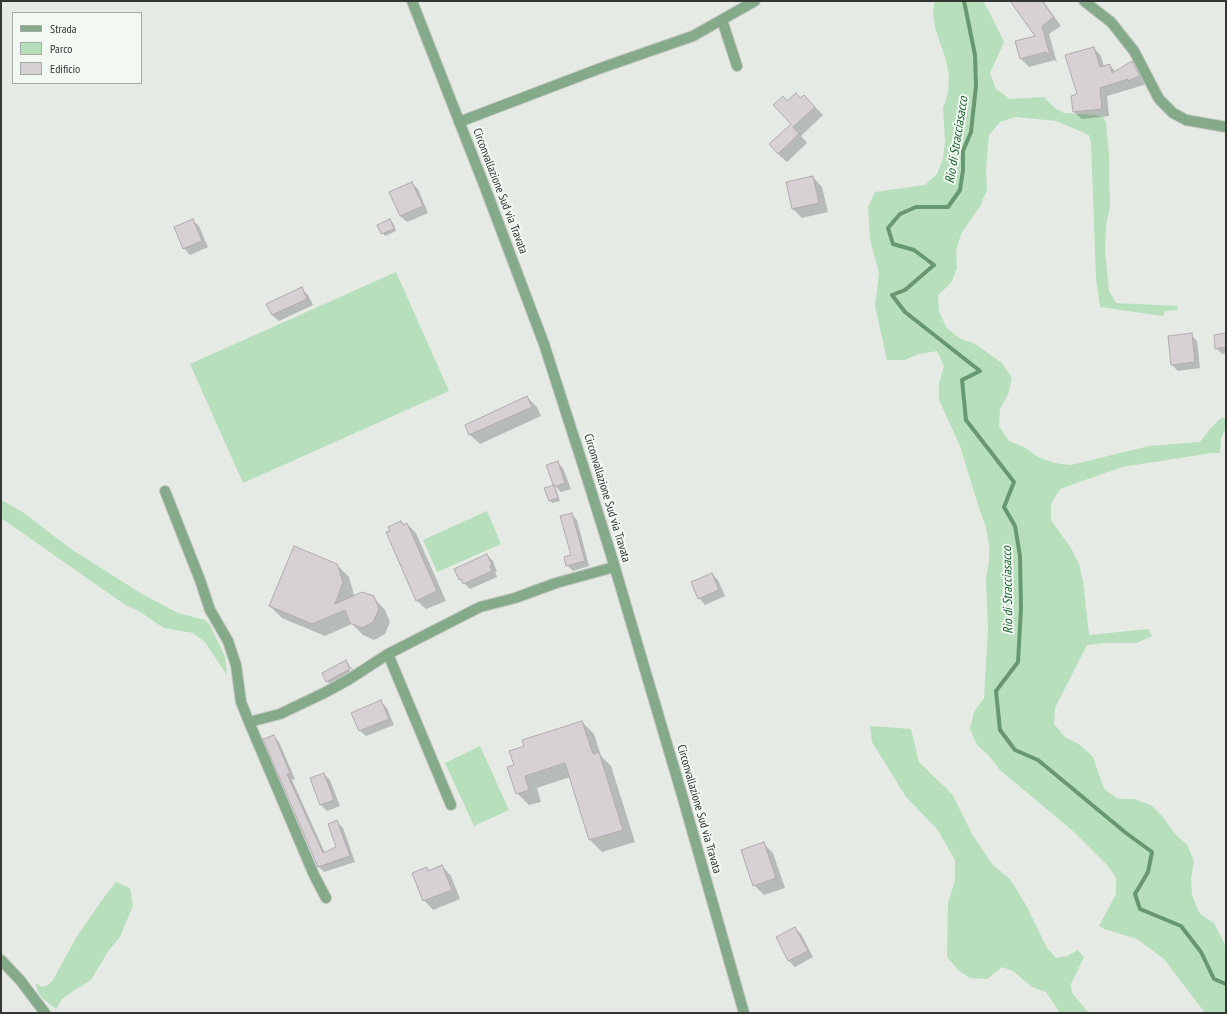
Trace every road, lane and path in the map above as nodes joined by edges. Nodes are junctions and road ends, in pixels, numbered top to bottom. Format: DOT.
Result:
graph roads {
  1 [pos="412,1"];
  2 [pos="755,1"];
  3 [pos="1084,1"];
  4 [pos="722,20"];
  5 [pos="737,66"];
  6 [pos="459,122"];
  7 [pos="1226,127"];
  8 [pos="165,491"];
  9 [pos="614,567"];
  10 [pos="388,654"];
  11 [pos="249,722"];
  12 [pos="451,805"];
  13 [pos="326,898"];
  14 [pos="1,960"];
  15 [pos="45,1013"];
  16 [pos="744,1013"];
  1 -- 6 [label="street, Circonvallazione Sud via Travata"];
  2 -- 4 [label="street"];
  3 -- 7 [label="street"];
  4 -- 5 [label="street"];
  4 -- 6 [label="street"];
  6 -- 9 [label="street, Circonvallazione Sud via Travata"];
  8 -- 11 [label="street"];
  9 -- 10 [label="street"];
  9 -- 16 [label="street, Circonvallazione Sud via Travata"];
  10 -- 11 [label="street"];
  10 -- 12 [label="street"];
  11 -- 13 [label="street"];
  14 -- 15 [label="street"];
}
